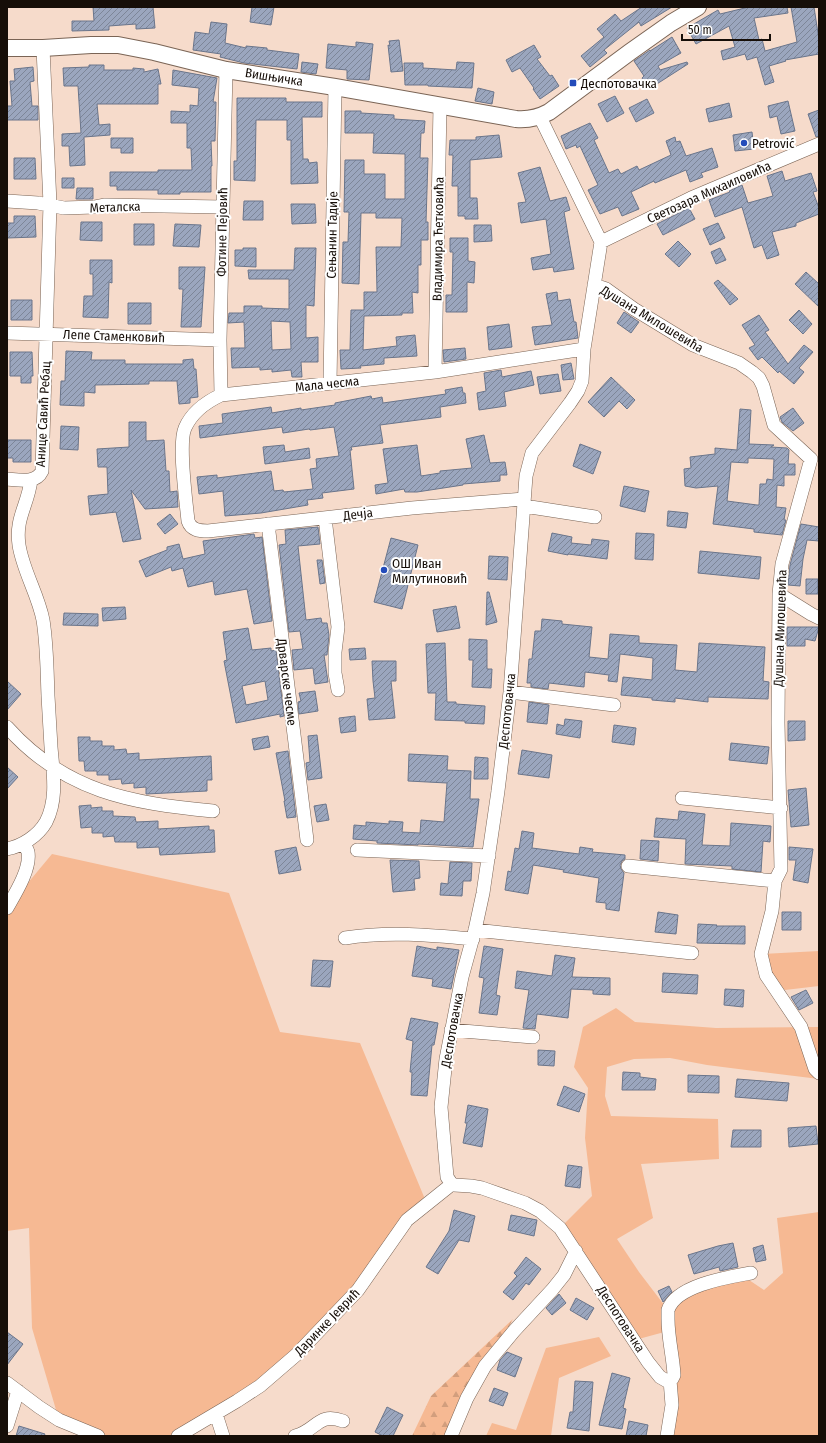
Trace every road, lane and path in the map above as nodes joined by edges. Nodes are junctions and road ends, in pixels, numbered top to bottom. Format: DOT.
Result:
graph roads {
  1 [pos="698,7"];
  2 [pos="7,48"];
  3 [pos="43,48"];
  4 [pos="226,70"];
  5 [pos="334,87"];
  6 [pos="440,106"];
  7 [pos="540,117"];
  8 [pos="819,144"];
  9 [pos="7,201"];
  10 [pos="50,204"];
  11 [pos="223,207"];
  12 [pos="601,242"];
  13 [pos="594,285"];
  14 [pos="7,333"];
  15 [pos="47,334"];
  16 [pos="220,340"];
  17 [pos="584,349"];
  18 [pos="435,372"];
  19 [pos="330,383"];
  20 [pos="221,395"];
  21 [pos="815,460"];
  22 [pos="7,479"];
  23 [pos="30,480"];
  24 [pos="524,503"];
  25 [pos="595,517"];
  26 [pos="325,518"];
  27 [pos="268,524"];
  28 [pos="193,528"];
  29 [pos="780,594"];
  30 [pos="819,618"];
  31 [pos="338,690"];
  32 [pos="510,692"];
  33 [pos="614,705"];
  34 [pos="7,727"];
  35 [pos="54,768"];
  36 [pos="682,798"];
  37 [pos="781,808"];
  38 [pos="213,811"];
  39 [pos="307,840"];
  40 [pos="24,843"];
  41 [pos="7,849"];
  42 [pos="357,850"];
  43 [pos="489,856"];
  44 [pos="628,866"];
  45 [pos="775,881"];
  46 [pos="7,908"];
  47 [pos="474,934"];
  48 [pos="345,938"];
  49 [pos="692,953"];
  50 [pos="451,1030"];
  51 [pos="532,1037"];
  52 [pos="819,1073"];
  53 [pos="452,1184"];
  54 [pos="576,1251"];
  55 [pos="750,1273"];
  56 [pos="670,1380"];
  57 [pos="7,1383"];
  58 [pos="18,1392"];
  59 [pos="216,1414"];
  60 [pos="343,1421"];
  61 [pos="7,1426"];
  62 [pos="98,1436"];
  63 [pos="178,1436"];
  64 [pos="223,1436"];
  65 [pos="295,1436"];
  66 [pos="451,1436"];
  67 [pos="667,1436"];
  1 -- 7 [label="street"];
  2 -- 3 [label="street, Вишњичка"];
  3 -- 4 [label="street, Вишњичка"];
  3 -- 10 [label="street, Анице Савић Ребац"];
  4 -- 5 [label="street, Вишњичка"];
  4 -- 11 [label="street, Фотине Пејовић"];
  5 -- 6 [label="street, Вишњичка"];
  5 -- 19 [label="street, Сењанин Тадије"];
  6 -- 7 [label="street, Вишњичка"];
  6 -- 18 [label="street, Владимира Ћетковића"];
  7 -- 12 [label="street"];
  8 -- 12 [label="street, Светозара Михаиловића"];
  9 -- 10 [label="street, Металска"];
  10 -- 11 [label="street, Металска"];
  10 -- 15 [label="street, Анице Савић Ребац"];
  11 -- 16 [label="street, Фотине Пејовић"];
  12 -- 13 [label="street, Деспотовачка"];
  13 -- 17 [label="street, Деспотовачка"];
  13 -- 21 [label="street, Душана Милошевића"];
  14 -- 15 [label="street, Лепе Стаменковић"];
  15 -- 16 [label="street, Лепе Стаменковић"];
  15 -- 23 [label="street, Анице Савић Ребац"];
  16 -- 20 [label="street, Фотине Пејовић"];
  17 -- 18 [label="street, Мала чесма"];
  17 -- 24 [label="street, Деспотовачка"];
  18 -- 19 [label="street, Мала чесма"];
  19 -- 20 [label="street, Мала чесма"];
  20 -- 28 [label="street, Мала чесма"];
  21 -- 29 [label="street, Душана Милошевића"];
  22 -- 23 [label="street"];
  23 -- 35 [label="street, Анице Савић Ребац"];
  24 -- 25 [label="street, Дечја"];
  24 -- 26 [label="street, Дечја"];
  24 -- 32 [label="street, Деспотовачка"];
  26 -- 27 [label="street, Дечја"];
  26 -- 31 [label="street"];
  27 -- 28 [label="street, Дечја"];
  27 -- 39 [label="street, Дрварске чесме"];
  29 -- 30 [label="street"];
  29 -- 37 [label="street, Душана Милошевића"];
  32 -- 33 [label="street"];
  32 -- 43 [label="street, Деспотовачка"];
  34 -- 35 [label="street"];
  35 -- 38 [label="street"];
  35 -- 40 [label="street, Анице Савић Ребац"];
  36 -- 37 [label="street"];
  37 -- 45 [label="street, Душана Милошевића"];
  40 -- 41 [label="street, Анице Савић Ребац"];
  40 -- 46 [label="street"];
  42 -- 43 [label="street"];
  43 -- 47 [label="street, Деспотовачка"];
  44 -- 45 [label="street"];
  45 -- 52 [label="street, Душана Милошевића"];
  47 -- 48 [label="street"];
  47 -- 49 [label="street"];
  47 -- 50 [label="street, Деспотовачка"];
  50 -- 51 [label="street"];
  50 -- 53 [label="street, Деспотовачка"];
  53 -- 54 [label="street, Деспотовачка"];
  53 -- 59 [label="street, Даринке Јеврић"];
  54 -- 56 [label="street, Деспотовачка"];
  54 -- 66 [label="street"];
  55 -- 56 [label="street"];
  56 -- 67 [label="street"];
  57 -- 58 [label="street"];
  58 -- 61 [label="street"];
  58 -- 62 [label="street"];
  59 -- 63 [label="street, Даринке Јеврић"];
  59 -- 64 [label="street"];
  60 -- 65 [label="street"];
}
